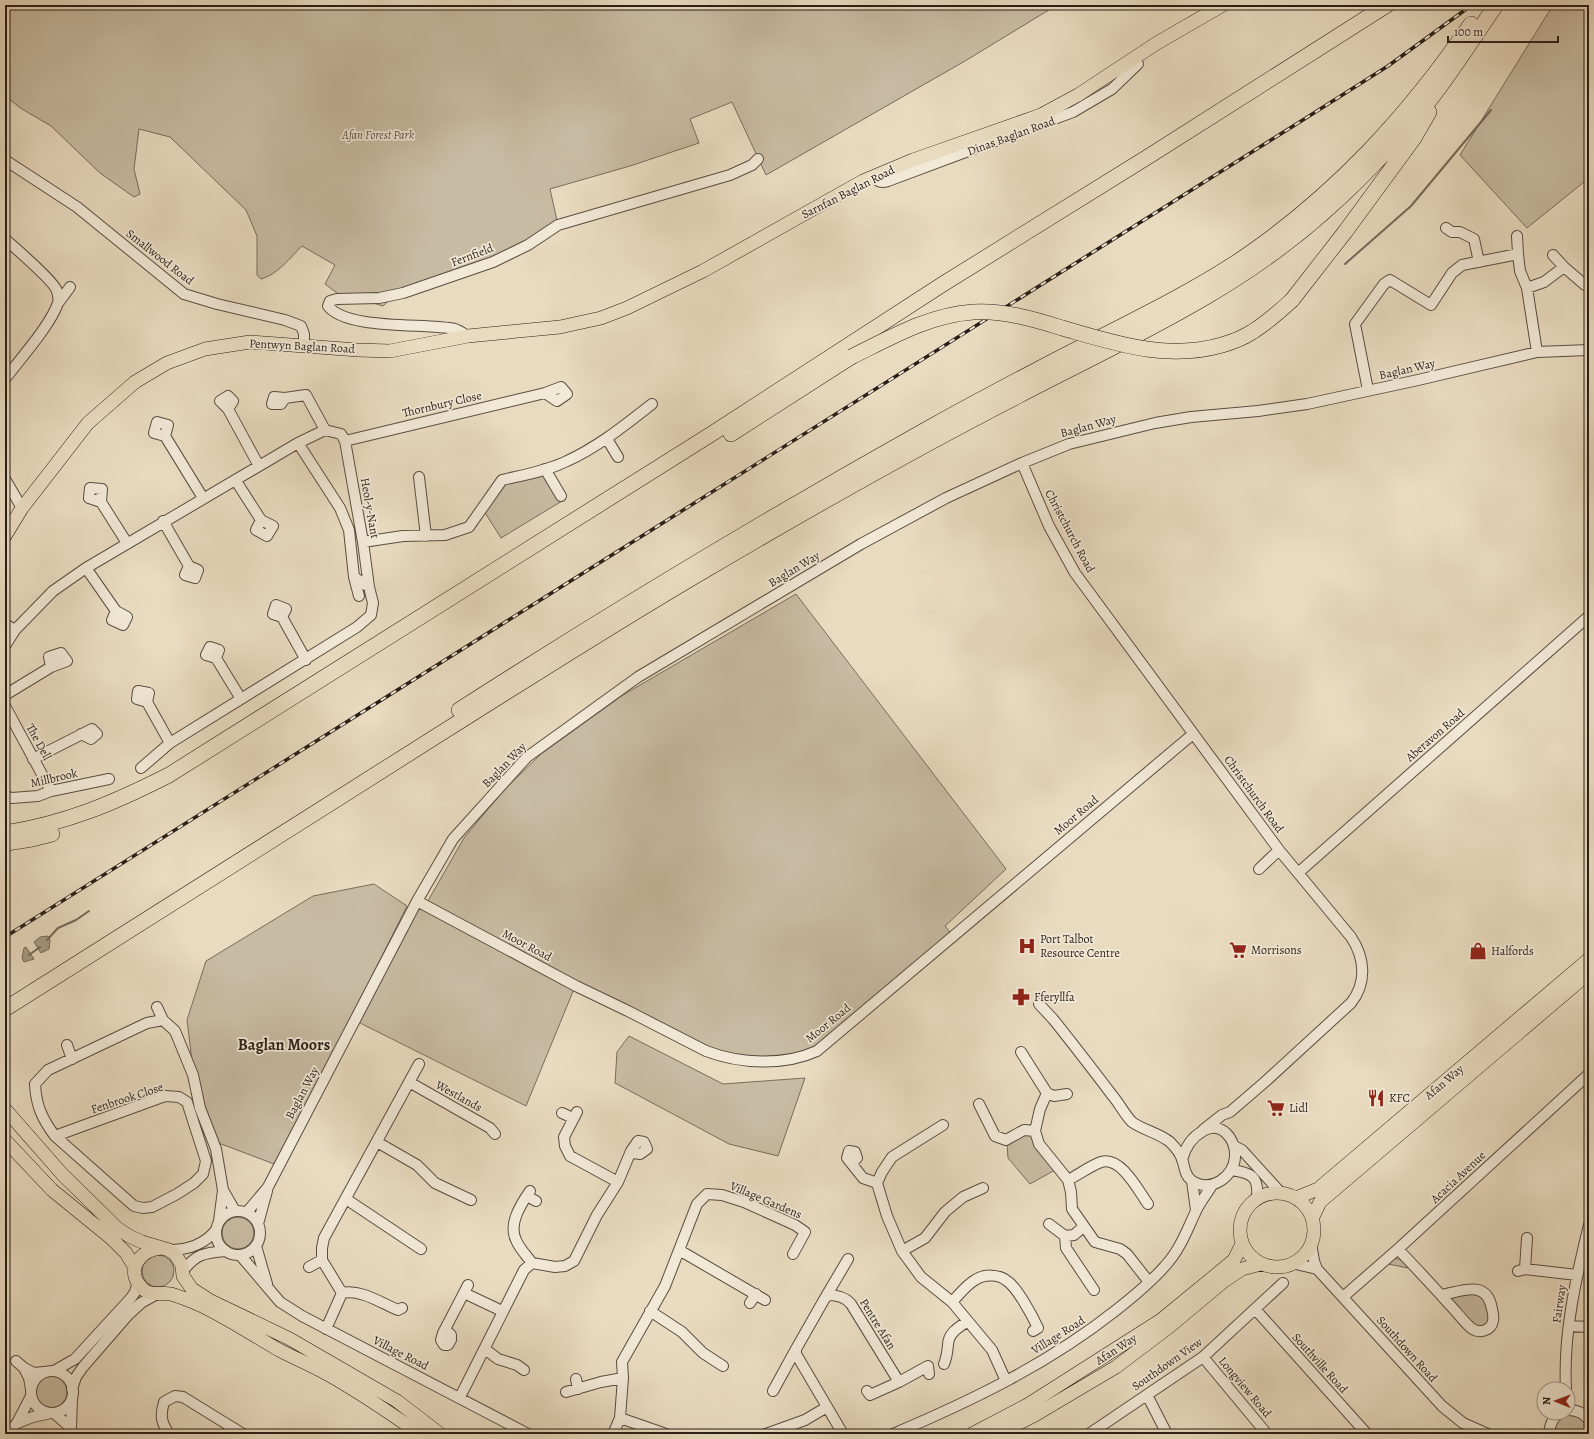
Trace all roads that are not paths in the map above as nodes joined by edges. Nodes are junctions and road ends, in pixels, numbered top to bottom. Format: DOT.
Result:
graph roads {
  1 [pos="1223,5"];
  2 [pos="1387,5"];
  3 [pos="1484,5"];
  4 [pos="1496,5"];
  5 [pos="1463,54"];
  6 [pos="1138,64"];
  7 [pos="758,159"];
  8 [pos="5,160"];
  9 [pos="874,176"];
  10 [pos="1446,228"];
  11 [pos="1517,236"];
  12 [pos="5,239"];
  13 [pos="1518,254"];
  14 [pos="1553,255"];
  15 [pos="1479,262"];
  16 [pos="1564,267"];
  17 [pos="1585,285"];
  18 [pos="70,287"];
  19 [pos="1527,288"];
  20 [pos="58,302"];
  21 [pos="627,308"];
  22 [pos="468,336"];
  23 [pos="304,346"];
  24 [pos="1589,350"];
  25 [pos="1537,352"];
  26 [pos="5,379"];
  27 [pos="1368,390"];
  28 [pos="545,393"];
  29 [pos="285,398"];
  30 [pos="652,404"];
  31 [pos="228,409"];
  32 [pos="325,430"];
  33 [pos="165,436"];
  34 [pos="343,438"];
  35 [pos="607,439"];
  36 [pos="298,443"];
  37 [pos="618,458"];
  38 [pos="1022,463"];
  39 [pos="259,466"];
  40 [pos="545,469"];
  41 [pos="419,477"];
  42 [pos="5,479"];
  43 [pos="236,481"];
  44 [pos="561,496"];
  45 [pos="203,498"];
  46 [pos="100,502"];
  47 [pos="22,508"];
  48 [pos="261,520"];
  49 [pos="163,521"];
  50 [pos="5,536"];
  51 [pos="426,536"];
  52 [pos="363,542"];
  53 [pos="128,543"];
  54 [pos="189,566"];
  55 [pos="86,568"];
  56 [pos="354,577"];
  57 [pos="369,587"];
  58 [pos="359,596"];
  59 [pos="116,611"];
  60 [pos="1589,616"];
  61 [pos="282,617"];
  62 [pos="5,624"];
  63 [pos="15,630"];
  64 [pos="5,646"];
  65 [pos="216,658"];
  66 [pos="306,660"];
  67 [pos="51,667"];
  68 [pos="5,695"];
  69 [pos="241,699"];
  70 [pos="147,702"];
  71 [pos="5,706"];
  72 [pos="82,734"];
  73 [pos="1193,734"];
  74 [pos="170,743"];
  75 [pos="34,759"];
  76 [pos="140,768"];
  77 [pos="109,779"];
  78 [pos="51,791"];
  79 [pos="5,796"];
  80 [pos="5,834"];
  81 [pos="5,844"];
  82 [pos="1279,850"];
  83 [pos="1259,869"];
  84 [pos="1298,873"];
  85 [pos="417,901"];
  86 [pos="1589,959"];
  87 [pos="1589,973"];
  88 [pos="5,998"];
  89 [pos="1039,1004"];
  90 [pos="157,1007"];
  91 [pos="5,1009"];
  92 [pos="163,1020"];
  93 [pos="67,1045"];
  94 [pos="1021,1052"];
  95 [pos="72,1059"];
  96 [pos="419,1064"];
  97 [pos="1589,1074"];
  98 [pos="409,1082"];
  99 [pos="1047,1093"];
  100 [pos="1067,1094"];
  101 [pos="979,1104"];
  102 [pos="5,1109"];
  103 [pos="1230,1112"];
  104 [pos="562,1113"];
  105 [pos="943,1125"];
  106 [pos="1203,1130"];
  107 [pos="1035,1131"];
  108 [pos="1227,1133"];
  109 [pos="495,1134"];
  110 [pos="55,1136"];
  111 [pos="5,1140"];
  112 [pos="1191,1141"];
  113 [pos="377,1142"];
  114 [pos="1170,1142"];
  115 [pos="1234,1146"];
  116 [pos="631,1151"];
  117 [pos="1182,1160"];
  118 [pos="852,1163"];
  119 [pos="1232,1170"];
  120 [pos="1068,1180"];
  121 [pos="1192,1181"];
  122 [pos="618,1182"];
  123 [pos="877,1183"];
  124 [pos="1212,1185"];
  125 [pos="268,1187"];
  126 [pos="983,1188"];
  127 [pos="223,1190"];
  128 [pos="1281,1193"];
  129 [pos="531,1196"];
  130 [pos="1257,1198"];
  131 [pos="1296,1198"];
  132 [pos="346,1199"];
  133 [pos="472,1200"];
  134 [pos="1148,1204"];
  135 [pos="1196,1210"];
  136 [pos="235,1211"];
  137 [pos="247,1212"];
  138 [pos="1312,1219"];
  139 [pos="258,1224"];
  140 [pos="1050,1224"];
  141 [pos="218,1225"];
  142 [pos="1589,1225"];
  143 [pos="1083,1227"];
  144 [pos="1065,1236"];
  145 [pos="1527,1238"];
  146 [pos="1311,1243"];
  147 [pos="1242,1244"];
  148 [pos="256,1246"];
  149 [pos="165,1249"];
  150 [pos="421,1249"];
  151 [pos="1398,1249"];
  152 [pos="679,1250"];
  153 [pos="226,1251"];
  154 [pos="902,1251"];
  155 [pos="793,1254"];
  156 [pos="240,1255"];
  157 [pos="848,1259"];
  158 [pos="322,1260"];
  159 [pos="532,1263"];
  160 [pos="1292,1263"];
  161 [pos="1261,1264"];
  162 [pos="308,1267"];
  163 [pos="135,1268"];
  164 [pos="1317,1269"];
  165 [pos="182,1272"];
  166 [pos="1577,1274"];
  167 [pos="138,1282"];
  168 [pos="1149,1282"];
  169 [pos="1283,1283"];
  170 [pos="268,1288"];
  171 [pos="1094,1290"];
  172 [pos="342,1293"];
  173 [pos="157,1294"];
  174 [pos="756,1294"];
  175 [pos="1441,1295"];
  176 [pos="1343,1297"];
  177 [pos="825,1298"];
  178 [pos="765,1300"];
  179 [pos="952,1302"];
  180 [pos="750,1303"];
  181 [pos="402,1308"];
  182 [pos="1255,1309"];
  183 [pos="502,1311"];
  184 [pos="650,1311"];
  185 [pos="968,1321"];
  186 [pos="1568,1326"];
  187 [pos="1589,1327"];
  188 [pos="326,1329"];
  189 [pos="1033,1331"];
  190 [pos="443,1333"];
  191 [pos="485,1349"];
  192 [pos="796,1349"];
  193 [pos="1203,1357"];
  194 [pos="944,1364"];
  195 [pos="723,1366"];
  196 [pos="524,1370"];
  197 [pos="51,1371"];
  198 [pos="928,1374"];
  199 [pos="623,1378"];
  200 [pos="1006,1381"];
  201 [pos="1566,1381"];
  202 [pos="899,1382"];
  203 [pos="773,1391"];
  204 [pos="867,1391"];
  205 [pos="31,1392"];
  206 [pos="72,1392"];
  207 [pos="566,1392"];
  208 [pos="1147,1395"];
  209 [pos="460,1398"];
  210 [pos="827,1407"];
  211 [pos="1576,1411"];
  212 [pos="54,1413"];
  213 [pos="620,1418"];
  214 [pos="1589,1420"];
  215 [pos="1553,1421"];
  216 [pos="17,1423"];
  217 [pos="73,1431"];
  218 [pos="7,1434"];
  219 [pos="169,1434"];
  220 [pos="243,1434"];
  221 [pos="420,1434"];
  222 [pos="440,1434"];
  223 [pos="528,1434"];
  224 [pos="613,1434"];
  225 [pos="666,1434"];
  226 [pos="766,1434"];
  227 [pos="843,1434"];
  228 [pos="892,1434"];
  229 [pos="972,1434"];
  230 [pos="998,1434"];
  231 [pos="1089,1434"];
  232 [pos="1167,1434"];
  233 [pos="1267,1434"];
  234 [pos="1367,1434"];
  235 [pos="1488,1434"];
  236 [pos="1549,1434"];
  1 -- 9 [label="main road, Sarnfan Baglan Road"];
  2 -- 80 [label="highway"];
  3 -- 88 [label="highway"];
  4 -- 5 [label="highway"];
  5 -- 81 [label="highway, bridge"];
  5 -- 91 [label="highway"];
  6 -- 9 [label="street, Dinas Baglan Road"];
  7 -- 22 [label="street, Fernfield"];
  8 -- 23 [label="street, Smallwood Road"];
  9 -- 21 [label="main road, Sarnfan Baglan Road"];
  10 -- 15 [label="street"];
  11 -- 13 [label="street"];
  12 -- 20 [label="street"];
  13 -- 15 [label="street"];
  13 -- 19 [label="street"];
  14 -- 16 [label="street"];
  15 -- 27 [label="street"];
  16 -- 17 [label="street"];
  16 -- 19 [label="street"];
  18 -- 20 [label="street"];
  19 -- 25 [label="street"];
  20 -- 26 [label="street"];
  21 -- 22 [label="main road, Pentwyn Baglan Road"];
  22 -- 23 [label="main road, Pentwyn Baglan Road"];
  23 -- 47 [label="main road, Pentwyn Baglan Road"];
  24 -- 25 [label="street, Baglan Way"];
  25 -- 27 [label="street, Baglan Way"];
  27 -- 38 [label="street, Baglan Way"];
  28 -- 34 [label="street, Thornbury Close"];
  29 -- 32 [label="street"];
  30 -- 35 [label="street"];
  31 -- 39 [label="street"];
  32 -- 34 [label="street"];
  32 -- 36 [label="street"];
  33 -- 45 [label="street"];
  34 -- 52 [label="street, Heol-y-Nant"];
  35 -- 37 [label="street"];
  35 -- 40 [label="street"];
  36 -- 39 [label="street"];
  36 -- 56 [label="street, Heol-y-Nant"];
  38 -- 73 [label="street, Christchurch Road"];
  38 -- 85 [label="street, Baglan Way"];
  39 -- 43 [label="street"];
  40 -- 44 [label="street"];
  40 -- 51 [label="street"];
  41 -- 51 [label="street"];
  42 -- 47 [label="street"];
  43 -- 45 [label="street"];
  43 -- 48 [label="street"];
  45 -- 49 [label="street"];
  46 -- 53 [label="street"];
  47 -- 50 [label="main road, Pentwyn Baglan Road"];
  49 -- 53 [label="street"];
  49 -- 54 [label="street"];
  51 -- 52 [label="street"];
  52 -- 57 [label="street, Heol-y-Nant"];
  53 -- 55 [label="street"];
  55 -- 59 [label="street"];
  55 -- 63 [label="street"];
  56 -- 57 [label="street"];
  56 -- 58 [label="street, Heol-y-Nant"];
  57 -- 66 [label="street, Heol-y-Nant"];
  60 -- 84 [label="street, Aberavon Road"];
  61 -- 66 [label="street"];
  62 -- 63 [label="street"];
  63 -- 64 [label="street"];
  65 -- 69 [label="street"];
  66 -- 69 [label="street, Heol-y-Nant"];
  67 -- 68 [label="street"];
  69 -- 74 [label="street, Heol-y-Nant"];
  70 -- 74 [label="street"];
  71 -- 75 [label="street, The Dell"];
  72 -- 75 [label="street, Millbrook"];
  73 -- 82 [label="street, Christchurch Road"];
  73 -- 85 [label="street, Moor Road"];
  74 -- 76 [label="street, Heol-y-Nant"];
  75 -- 78 [label="street, The Dell"];
  77 -- 78 [label="street, Millbrook"];
  78 -- 79 [label="street, Millbrook"];
  82 -- 83 [label="street"];
  82 -- 84 [label="street, Christchurch Road"];
  84 -- 103 [label="street, Christchurch Road"];
  85 -- 125 [label="street, Baglan Way"];
  86 -- 131 [label="main road, Afan Way"];
  87 -- 138 [label="main road, Afan Way"];
  89 -- 114 [label="street"];
  90 -- 92 [label="street"];
  92 -- 95 [label="street, Fenbrook Close"];
  92 -- 127 [label="street"];
  93 -- 95 [label="street"];
  94 -- 99 [label="street"];
  95 -- 110 [label="street, Fenbrook Close"];
  96 -- 98 [label="street"];
  97 -- 151 [label="street, Acacia Avenue"];
  98 -- 109 [label="street, Westlands"];
  98 -- 113 [label="street"];
  99 -- 100 [label="street"];
  99 -- 107 [label="street"];
  101 -- 107 [label="street"];
  102 -- 149 [label="main road"];
  103 -- 106 [label="street, Christchurch Road"];
  103 -- 108 [label="street"];
  104 -- 122 [label="street"];
  105 -- 123 [label="street"];
  106 -- 108 [label="street"];
  106 -- 112 [label="street"];
  107 -- 120 [label="street"];
  108 -- 115 [label="street"];
  110 -- 110 [label="street, Fenbrook Close"];
  111 -- 163 [label="main road"];
  112 -- 114 [label="street"];
  112 -- 117 [label="street"];
  113 -- 132 [label="street"];
  113 -- 133 [label="street"];
  114 -- 117 [label="street"];
  115 -- 119 [label="street"];
  115 -- 128 [label="street"];
  116 -- 122 [label="street"];
  117 -- 121 [label="street"];
  118 -- 123 [label="street"];
  119 -- 124 [label="street"];
  119 -- 130 [label="street"];
  120 -- 134 [label="street"];
  120 -- 143 [label="street"];
  121 -- 124 [label="street"];
  121 -- 135 [label="street, Village Road"];
  122 -- 159 [label="street"];
  123 -- 154 [label="street"];
  124 -- 135 [label="street, Village Road"];
  125 -- 137 [label="street, Baglan Way"];
  125 -- 139 [label="street, Baglan Way"];
  126 -- 154 [label="street"];
  127 -- 136 [label="street"];
  127 -- 141 [label="street"];
  128 -- 130 [label="main road"];
  128 -- 131 [label="main road"];
  129 -- 159 [label="street"];
  130 -- 147 [label="main road"];
  131 -- 138 [label="main road"];
  132 -- 150 [label="street"];
  132 -- 158 [label="street"];
  135 -- 168 [label="street, Village Road"];
  136 -- 137 [label="street"];
  136 -- 141 [label="street"];
  137 -- 139 [label="street"];
  138 -- 146 [label="main road"];
  139 -- 148 [label="street"];
  140 -- 144 [label="street"];
  141 -- 149 [label="street"];
  141 -- 153 [label="street"];
  142 -- 166 [label="street, Fairway"];
  143 -- 144 [label="street"];
  143 -- 168 [label="street"];
  144 -- 171 [label="street"];
  145 -- 166 [label="street"];
  146 -- 160 [label="main road"];
  146 -- 164 [label="street, Southdown Road"];
  147 -- 161 [label="main road"];
  147 -- 229 [label="main road, Afan Way"];
  148 -- 156 [label="street"];
  148 -- 170 [label="street, Village Road"];
  149 -- 163 [label="main road"];
  149 -- 165 [label="main road"];
  151 -- 175 [label="street"];
  151 -- 176 [label="street, Acacia Avenue"];
  152 -- 155 [label="street, Village Gardens"];
  152 -- 174 [label="street"];
  152 -- 184 [label="street, Village Gardens"];
  153 -- 156 [label="street"];
  153 -- 165 [label="street"];
  154 -- 179 [label="street"];
  156 -- 170 [label="street, Village Road"];
  157 -- 177 [label="street"];
  158 -- 162 [label="street"];
  158 -- 172 [label="street"];
  159 -- 183 [label="street"];
  160 -- 161 [label="main road"];
  160 -- 164 [label="street"];
  161 -- 230 [label="main road, Afan Way"];
  163 -- 167 [label="main road"];
  164 -- 176 [label="street, Southdown Road"];
  165 -- 222 [label="main road"];
  166 -- 186 [label="street, Fairway"];
  167 -- 173 [label="main road"];
  167 -- 197 [label="street"];
  168 -- 200 [label="street, Village Road"];
  169 -- 182 [label="street, Southdown View"];
  170 -- 188 [label="street, Village Road"];
  172 -- 181 [label="street"];
  172 -- 188 [label="street"];
  173 -- 206 [label="street"];
  173 -- 221 [label="main road"];
  174 -- 178 [label="street"];
  174 -- 180 [label="street"];
  175 -- 175 [label="street"];
  176 -- 235 [label="street, Southdown Road"];
  177 -- 192 [label="street"];
  177 -- 202 [label="street, Pentre Afan"];
  179 -- 185 [label="street"];
  179 -- 189 [label="street"];
  182 -- 193 [label="street, Southdown View"];
  182 -- 234 [label="street, Southville Road"];
  183 -- 190 [label="street"];
  183 -- 191 [label="street"];
  184 -- 195 [label="street"];
  184 -- 199 [label="street, Village Gardens"];
  185 -- 194 [label="street"];
  185 -- 200 [label="street"];
  186 -- 187 [label="street"];
  186 -- 201 [label="street, Fairway"];
  188 -- 209 [label="street, Village Road"];
  191 -- 196 [label="street"];
  191 -- 209 [label="street"];
  192 -- 203 [label="street"];
  192 -- 210 [label="street"];
  193 -- 208 [label="street, Southdown View"];
  193 -- 233 [label="street, Longview Road"];
  197 -- 205 [label="street"];
  197 -- 205 [label="street"];
  197 -- 206 [label="street"];
  198 -- 202 [label="street"];
  199 -- 207 [label="street"];
  199 -- 213 [label="street, Village Gardens"];
  200 -- 228 [label="street, Village Road"];
  202 -- 204 [label="street"];
  205 -- 212 [label="street"];
  205 -- 216 [label="street"];
  206 -- 212 [label="street"];
  206 -- 217 [label="street"];
  208 -- 231 [label="street, Southdown View"];
  208 -- 232 [label="street"];
  209 -- 223 [label="street, Village Road"];
  210 -- 226 [label="street"];
  210 -- 227 [label="street"];
  211 -- 214 [label="street"];
  212 -- 216 [label="street"];
  212 -- 217 [label="street"];
  213 -- 224 [label="street, Village Gardens"];
  213 -- 225 [label="street"];
  215 -- 236 [label="street"];
  216 -- 218 [label="street"];
  219 -- 220 [label="street"];
}
